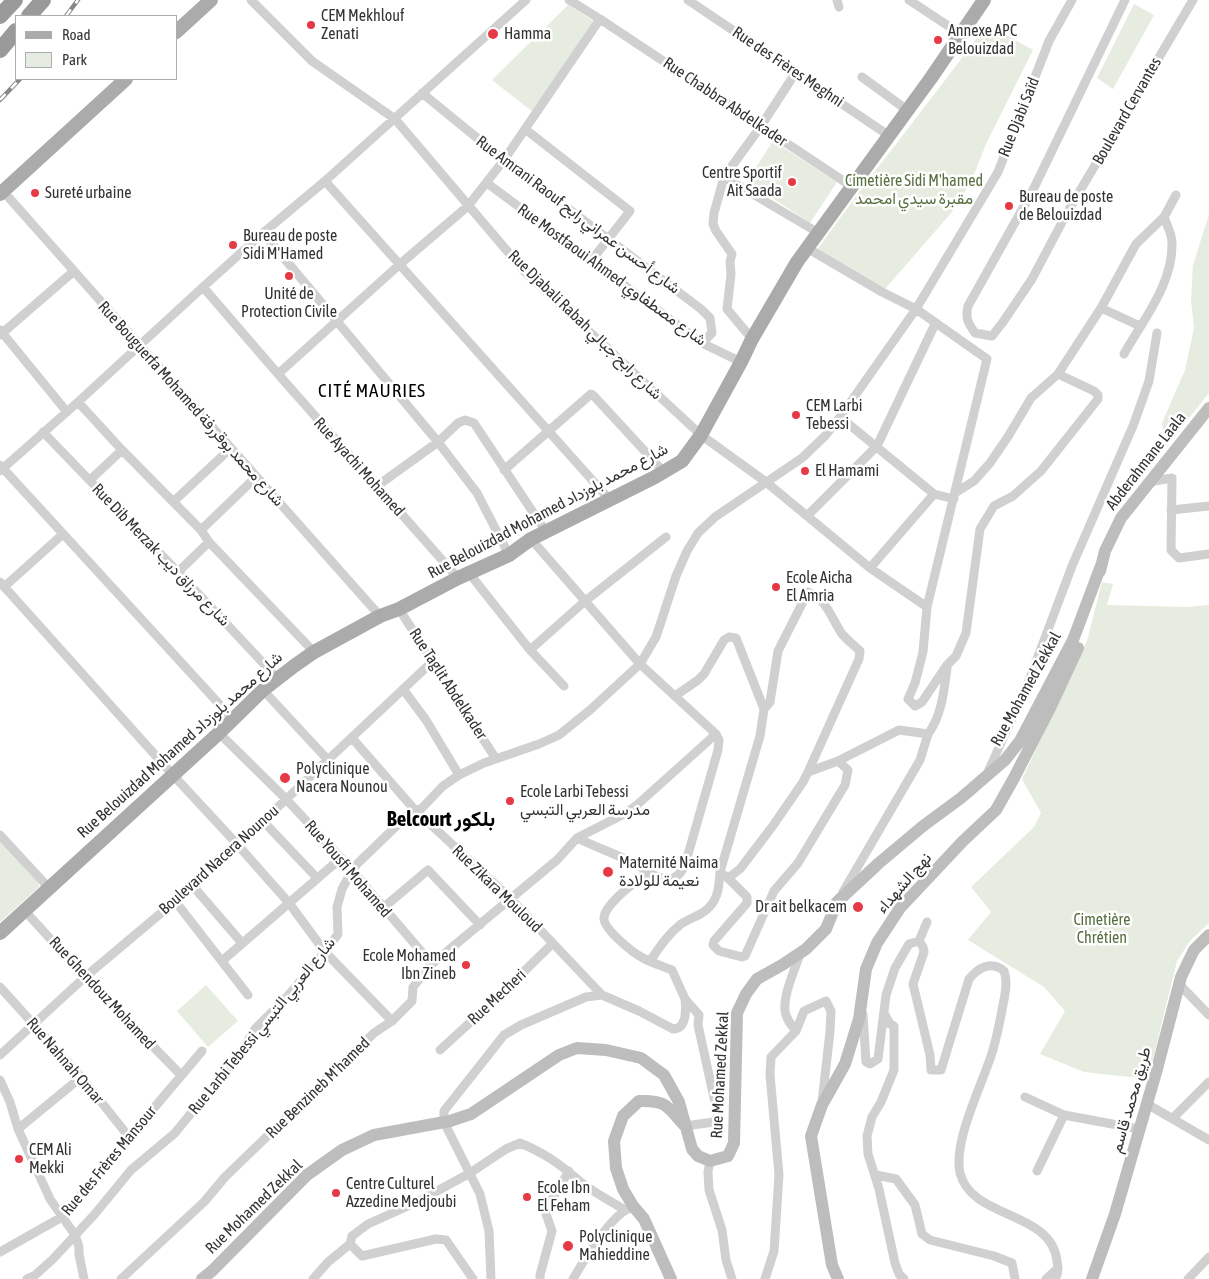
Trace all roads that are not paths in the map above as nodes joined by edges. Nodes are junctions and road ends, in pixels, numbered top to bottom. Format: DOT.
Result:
graph roads {
  1 [pos="15,0"];
  2 [pos="42,0"];
  3 [pos="211,0"];
  4 [pos="251,0"];
  5 [pos="526,0"];
  6 [pos="569,0"];
  7 [pos="688,0"];
  8 [pos="909,0"];
  9 [pos="984,0"];
  10 [pos="1072,0"];
  11 [pos="1125,0"];
  12 [pos="1193,0"];
  13 [pos="30,15"];
  14 [pos="0,16"];
  15 [pos="600,19"];
  16 [pos="178,30"];
  17 [pos="15,32"];
  18 [pos="962,35"];
  19 [pos="0,50"];
  20 [pos="796,72"];
  21 [pos="862,77"];
  22 [pos="125,80"];
  23 [pos="422,93"];
  24 [pos="907,110"];
  25 [pos="395,119"];
  26 [pos="761,126"];
  27 [pos="525,130"];
  28 [pos="888,135"];
  29 [pos="504,160"];
  30 [pos="724,177"];
  31 [pos="325,181"];
  32 [pos="487,183"];
  33 [pos="851,186"];
  34 [pos="5,189"];
  35 [pos="1176,195"];
  36 [pos="468,206"];
  37 [pos="1164,217"];
  38 [pos="817,232"];
  39 [pos="263,233"];
  40 [pos="608,239"];
  41 [pos="807,248"];
  42 [pos="591,260"];
  43 [pos="399,265"];
  44 [pos="74,271"];
  45 [pos="203,287"];
  46 [pos="1101,308"];
  47 [pos="916,309"];
  48 [pos="336,322"];
  49 [pos="935,324"];
  50 [pos="1140,326"];
  51 [pos="1,333"];
  52 [pos="1157,333"];
  53 [pos="752,339"];
  54 [pos="702,343"];
  55 [pos="140,346"];
  56 [pos="1124,354"];
  57 [pos="741,362"];
  58 [pos="278,374"];
  59 [pos="1058,374"];
  60 [pos="78,402"];
  61 [pos="1209,408"];
  62 [pos="67,412"];
  63 [pos="840,417"];
  64 [pos="43,432"];
  65 [pos="549,432"];
  66 [pos="701,435"];
  67 [pos="438,442"];
  68 [pos="877,446"];
  69 [pos="231,448"];
  70 [pos="122,450"];
  71 [pos="1,468"];
  72 [pos="504,470"];
  73 [pos="664,472"];
  74 [pos="256,477"];
  75 [pos="90,480"];
  76 [pos="766,482"];
  77 [pos="1148,482"];
  78 [pos="377,486"];
  79 [pos="934,494"];
  80 [pos="954,496"];
  81 [pos="610,500"];
  82 [pos="174,501"];
  83 [pos="1209,506"];
  84 [pos="1171,510"];
  85 [pos="807,516"];
  86 [pos="202,530"];
  87 [pos="546,532"];
  88 [pos="63,534"];
  89 [pos="666,537"];
  90 [pos="531,539"];
  91 [pos="209,542"];
  92 [pos="509,554"];
  93 [pos="1209,554"];
  94 [pos="1102,564"];
  95 [pos="870,568"];
  96 [pos="178,572"];
  97 [pos="463,576"];
  98 [pos="2,585"];
  99 [pos="584,602"];
  100 [pos="927,607"];
  101 [pos="399,609"];
  102 [pos="380,616"];
  103 [pos="530,650"];
  104 [pos="314,652"];
  105 [pos="433,661"];
  106 [pos="640,664"];
  107 [pos="948,665"];
  108 [pos="278,678"];
  109 [pos="564,686"];
  110 [pos="403,689"];
  111 [pos="263,690"];
  112 [pos="675,696"];
  113 [pos="764,709"];
  114 [pos="233,718"];
  115 [pos="219,733"];
  116 [pos="716,734"];
  117 [pos="928,734"];
  118 [pos="352,738"];
  119 [pos="496,759"];
  120 [pos="328,760"];
  121 [pos="838,761"];
  122 [pos="808,772"];
  123 [pos="459,775"];
  124 [pos="173,776"];
  125 [pos="985,778"];
  126 [pos="286,799"];
  127 [pos="414,809"];
  128 [pos="263,821"];
  129 [pos="0,835"];
  130 [pos="577,838"];
  131 [pos="236,844"];
  132 [pos="341,858"];
  133 [pos="352,871"];
  134 [pos="647,872"];
  135 [pos="720,872"];
  136 [pos="317,878"];
  137 [pos="728,878"];
  138 [pos="192,885"];
  139 [pos="49,888"];
  140 [pos="510,898"];
  141 [pos="175,901"];
  142 [pos="837,902"];
  143 [pos="289,903"];
  144 [pos="383,908"];
  145 [pos="24,910"];
  146 [pos="927,922"];
  147 [pos="480,925"];
  148 [pos="0,933"];
  149 [pos="1209,935"];
  150 [pos="919,941"];
  151 [pos="242,943"];
  152 [pos="552,944"];
  153 [pos="325,952"];
  154 [pos="800,954"];
  155 [pos="222,961"];
  156 [pos="650,961"];
  157 [pos="432,964"];
  158 [pos="85,977"];
  159 [pos="1179,984"];
  160 [pos="0,987"];
  161 [pos="248,995"];
  162 [pos="602,996"];
  163 [pos="862,996"];
  164 [pos="685,999"];
  165 [pos="885,1015"];
  166 [pos="1209,1015"];
  167 [pos="392,1020"];
  168 [pos="34,1025"];
  169 [pos="796,1031"];
  170 [pos="440,1050"];
  171 [pos="202,1051"];
  172 [pos="0,1055"];
  173 [pos="181,1075"];
  174 [pos="83,1079"];
  175 [pos="0,1080"];
  176 [pos="1209,1082"];
  177 [pos="1025,1097"];
  178 [pos="1147,1104"];
  179 [pos="822,1105"];
  180 [pos="1064,1115"];
  181 [pos="1174,1118"];
  182 [pos="444,1122"];
  183 [pos="685,1126"];
  184 [pos="18,1129"];
  185 [pos="1139,1129"];
  186 [pos="129,1137"];
  187 [pos="1209,1140"];
  188 [pos="710,1162"];
  189 [pos="569,1171"];
  190 [pos="1037,1171"];
  191 [pos="470,1173"];
  192 [pos="876,1176"];
  193 [pos="629,1208"];
  194 [pos="62,1217"];
  195 [pos="75,1235"];
  196 [pos="350,1244"];
  197 [pos="0,1252"];
  198 [pos="1208,1260"];
  199 [pos="1058,1268"];
  200 [pos="576,1278"];
  201 [pos="27,1279"];
  202 [pos="84,1279"];
  203 [pos="121,1279"];
  204 [pos="202,1279"];
  205 [pos="313,1279"];
  206 [pos="473,1279"];
  207 [pos="491,1279"];
  208 [pos="540,1279"];
  209 [pos="671,1279"];
  210 [pos="732,1279"];
  211 [pos="765,1279"];
  212 [pos="838,1279"];
  213 [pos="904,1279"];
  214 [pos="1015,1279"];
  215 [pos="1046,1279"];
  216 [pos="1055,1279"];
  217 [pos="1092,1279"];
  218 [pos="1188,1279"];
  1 -- 14 [label="highway"];
  2 -- 13 [label="highway"];
  3 -- 16 [label="main road"];
  4 -- 25 [label="street, Rue Djabali Rabah شارع رابح جبالي"];
  5 -- 23 [label="street"];
  6 -- 15 [label="street, Rue Chabbra Abdelkader"];
  7 -- 20 [label="street, Rue des Frères Meghni"];
  8 -- 18 [label="street"];
  9 -- 18 [label="main road, Rue Belouizdad Mohamed شارع محمد بلوزداد"];
  10 -- 47 [label="street, Rue Djabi Saïd"];
  11 -- 12 [label="street, Boulevard Cervantes"];
  15 -- 26 [label="street, Rue Chabbra Abdelkader"];
  15 -- 27 [label="street"];
  17 -- 19 [label="highway"];
  18 -- 24 [label="main road, Rue Belouizdad Mohamed شارع محمد بلوزداد"];
  20 -- 26 [label="street"];
  20 -- 28 [label="street, Rue des Frères Meghni"];
  21 -- 24 [label="street"];
  22 -- 34 [label="main road"];
  23 -- 25 [label="street"];
  23 -- 29 [label="street, Rue Amrani Raouf شارع أحسن عمراني رابح"];
  24 -- 28 [label="main road, Rue Belouizdad Mohamed شارع محمد بلوزداد"];
  25 -- 31 [label="street"];
  25 -- 36 [label="street, Rue Djabali Rabah شارع رابح جبالي"];
  26 -- 30 [label="street"];
  26 -- 33 [label="street, Rue Chabbra Abdelkader"];
  27 -- 29 [label="street"];
  27 -- 40 [label="street"];
  28 -- 33 [label="main road, Rue Belouizdad Mohamed شارع محمد بلوزداد"];
  29 -- 32 [label="street"];
  29 -- 40 [label="street, Rue Amrani Raouf شارع أحسن عمراني رابح"];
  30 -- 38 [label="street"];
  30 -- 53 [label="street"];
  31 -- 39 [label="street"];
  31 -- 43 [label="street"];
  32 -- 36 [label="street"];
  32 -- 42 [label="street, Rue Mostfaoui Ahmed شارع مصطفاوي"];
  33 -- 38 [label="main road, Rue Belouizdad Mohamed شارع محمد بلوزداد"];
  34 -- 44 [label="street, Rue Bouguerfa Mohamed شارع محمد بوقررفة"];
  35 -- 37 [label="street"];
  36 -- 43 [label="street"];
  36 -- 66 [label="street, Rue Djabali Rabah شارع رابح جبالي"];
  37 -- 46 [label="street"];
  37 -- 50 [label="street"];
  38 -- 41 [label="main road, Rue Belouizdad Mohamed شارع محمد بلوزداد"];
  39 -- 45 [label="street"];
  39 -- 48 [label="street"];
  40 -- 42 [label="street"];
  40 -- 54 [label="street, Rue Amrani Raouf شارع أحسن عمراني رابح"];
  41 -- 47 [label="street"];
  41 -- 53 [label="main road, Rue Belouizdad Mohamed شارع محمد بلوزداد"];
  42 -- 54 [label="street, Rue Mostfaoui Ahmed شارع مصطفاوي"];
  43 -- 48 [label="street"];
  43 -- 65 [label="street"];
  44 -- 51 [label="street"];
  44 -- 55 [label="street, Rue Bouguerfa Mohamed شارع محمد بوقررفة"];
  45 -- 55 [label="street"];
  45 -- 58 [label="street, Rue Ayachi Mohamed"];
  46 -- 50 [label="street"];
  46 -- 59 [label="street"];
  47 -- 49 [label="street"];
  47 -- 63 [label="street, Rue Larbi Tebessi شارع العربي التبسي"];
  48 -- 58 [label="street"];
  48 -- 67 [label="street"];
  49 -- 68 [label="street"];
  49 -- 80 [label="street"];
  50 -- 56 [label="street"];
  51 -- 62 [label="street"];
  52 -- 125 [label="street"];
  53 -- 57 [label="main road, Rue Belouizdad Mohamed شارع محمد بلوزداد"];
  54 -- 57 [label="street, Rue Mostfaoui Ahmed شارع مصطفاوي"];
  55 -- 60 [label="street"];
  55 -- 69 [label="street, Rue Bouguerfa Mohamed شارع محمد بوقررفة"];
  57 -- 66 [label="main road, Rue Belouizdad Mohamed شارع محمد بلوزداد"];
  58 -- 78 [label="street, Rue Ayachi Mohamed"];
  59 -- 80 [label="street"];
  59 -- 107 [label="street"];
  60 -- 62 [label="street"];
  60 -- 70 [label="street"];
  61 -- 77 [label="street, Abderahmane Laala"];
  62 -- 64 [label="street"];
  63 -- 68 [label="street"];
  63 -- 76 [label="street, Rue Larbi Tebessi شارع العربي التبسي"];
  64 -- 71 [label="street"];
  64 -- 75 [label="street, Rue Dib Merzak شارع مرزاق ديب"];
  65 -- 72 [label="street"];
  65 -- 73 [label="street"];
  65 -- 81 [label="street"];
  66 -- 73 [label="main road, Rue Belouizdad Mohamed شارع محمد بلوزداد"];
  66 -- 76 [label="street, Rue Djabali Rabah شارع رابح جبالي"];
  67 -- 72 [label="street"];
  67 -- 78 [label="street"];
  67 -- 92 [label="street"];
  68 -- 79 [label="street"];
  68 -- 85 [label="street"];
  69 -- 74 [label="street, Rue Bouguerfa Mohamed شارع محمد بوقررفة"];
  69 -- 82 [label="street"];
  70 -- 75 [label="street"];
  70 -- 82 [label="street"];
  71 -- 88 [label="street"];
  72 -- 87 [label="street"];
  73 -- 81 [label="main road, Rue Belouizdad Mohamed شارع محمد بلوزداد"];
  74 -- 86 [label="street"];
  74 -- 102 [label="street, Rue Bouguerfa Mohamed شارع محمد بوقررفة"];
  75 -- 96 [label="street, Rue Dib Merzak شارع مرزاق ديب"];
  76 -- 85 [label="street, Rue Djabali Rabah شارع رابح جبالي"];
  76 -- 106 [label="street, Rue Larbi Tebessi شارع العربي التبسي"];
  77 -- 84 [label="street"];
  77 -- 94 [label="street, Abderahmane Laala"];
  78 -- 97 [label="street, Rue Ayachi Mohamed"];
  79 -- 80 [label="street"];
  79 -- 95 [label="street"];
  80 -- 100 [label="street"];
  81 -- 87 [label="main road, Rue Belouizdad Mohamed شارع محمد بلوزداد"];
  82 -- 86 [label="street"];
  83 -- 84 [label="street"];
  84 -- 93 [label="street"];
  85 -- 95 [label="street, Rue Djabali Rabah شارع رابح جبالي"];
  86 -- 91 [label="street"];
  87 -- 90 [label="main road, Rue Belouizdad Mohamed شارع محمد بلوزداد"];
  88 -- 98 [label="street"];
  88 -- 114 [label="street"];
  89 -- 99 [label="street"];
  90 -- 92 [label="main road, Rue Belouizdad Mohamed شارع محمد بلوزداد"];
  90 -- 99 [label="street"];
  91 -- 96 [label="street"];
  91 -- 104 [label="street"];
  92 -- 97 [label="main road, Rue Belouizdad Mohamed شارع محمد بلوزداد"];
  94 -- 125 [label="street, Rue Mohamed Zekkal"];
  94 -- 163 [label="street, نهج الشهداء"];
  95 -- 100 [label="street, Rue Djabali Rabah شارع رابح جبالي"];
  96 -- 108 [label="street, Rue Dib Merzak شارع مرزاق ديب"];
  97 -- 101 [label="main road, Rue Belouizdad Mohamed شارع محمد بلوزداد"];
  97 -- 103 [label="street, Rue Ayachi Mohamed"];
  98 -- 124 [label="street"];
  99 -- 103 [label="street"];
  99 -- 106 [label="street"];
  100 -- 107 [label="street"];
  101 -- 102 [label="main road, Rue Belouizdad Mohamed شارع محمد بلوزداد"];
  101 -- 105 [label="street, Rue Taglit Abdelkader"];
  102 -- 104 [label="main road, Rue Belouizdad Mohamed شارع محمد بلوزداد"];
  103 -- 109 [label="street, Rue Ayachi Mohamed"];
  104 -- 108 [label="main road, Rue Belouizdad Mohamed شارع محمد بلوزداد"];
  105 -- 110 [label="street, Boulevard Nacera Nounou"];
  105 -- 119 [label="street, Rue Taglit Abdelkader"];
  106 -- 112 [label="street"];
  106 -- 119 [label="street, Rue Larbi Tebessi شارع العربي التبسي"];
  107 -- 117 [label="street"];
  108 -- 111 [label="main road, Rue Belouizdad Mohamed شارع محمد بلوزداد"];
  110 -- 118 [label="street, Boulevard Nacera Nounou"];
  110 -- 123 [label="street"];
  111 -- 114 [label="main road, Rue Belouizdad Mohamed شارع محمد بلوزداد"];
  111 -- 120 [label="street"];
  112 -- 113 [label="street"];
  112 -- 116 [label="street"];
  113 -- 122 [label="street"];
  113 -- 135 [label="street"];
  114 -- 115 [label="main road, Rue Belouizdad Mohamed شارع محمد بلوزداد"];
  115 -- 124 [label="main road, Rue Belouizdad Mohamed شارع محمد بلوزداد"];
  115 -- 126 [label="street, Rue Yousfi Mohamed"];
  116 -- 130 [label="street"];
  116 -- 134 [label="street"];
  117 -- 121 [label="street"];
  117 -- 142 [label="street"];
  118 -- 120 [label="street, Boulevard Nacera Nounou"];
  118 -- 127 [label="street, Rue Zikara Mouloud"];
  119 -- 123 [label="street, Rue Larbi Tebessi شارع العربي التبسي"];
  120 -- 126 [label="street, Boulevard Nacera Nounou"];
  121 -- 122 [label="street"];
  121 -- 137 [label="street"];
  122 -- 137 [label="street"];
  123 -- 127 [label="street, Rue Larbi Tebessi شارع العربي التبسي"];
  124 -- 131 [label="street"];
  124 -- 139 [label="main road, Rue Belouizdad Mohamed شارع محمد بلوزداد"];
  125 -- 142 [label="street, Rue Mohamed Zekkal"];
  126 -- 128 [label="street, Boulevard Nacera Nounou"];
  126 -- 132 [label="street, Rue Yousfi Mohamed"];
  127 -- 133 [label="street, Rue Larbi Tebessi شارع العربي التبسي"];
  127 -- 140 [label="street, Rue Zikara Mouloud"];
  128 -- 131 [label="street, Boulevard Nacera Nounou"];
  128 -- 136 [label="street"];
  129 -- 139 [label="street"];
  130 -- 134 [label="street"];
  130 -- 140 [label="street, Rue Benzineb M'hamed"];
  131 -- 138 [label="street, Boulevard Nacera Nounou"];
  131 -- 143 [label="street"];
  132 -- 133 [label="street, Rue Yousfi Mohamed"];
  132 -- 136 [label="street"];
  133 -- 144 [label="street, Rue Yousfi Mohamed"];
  133 -- 153 [label="street, Rue Larbi Tebessi شارع العربي التبسي"];
  134 -- 156 [label="street"];
  135 -- 137 [label="street"];
  135 -- 156 [label="street"];
  136 -- 143 [label="street"];
  138 -- 141 [label="street, Boulevard Nacera Nounou"];
  138 -- 151 [label="street"];
  139 -- 145 [label="main road, Rue Belouizdad Mohamed شارع محمد بلوزداد"];
  140 -- 147 [label="street, Rue Benzineb M'hamed"];
  140 -- 152 [label="street, Rue Zikara Mouloud"];
  141 -- 155 [label="street"];
  141 -- 158 [label="street, Boulevard Nacera Nounou"];
  142 -- 154 [label="street, Rue Mohamed Zekkal"];
  143 -- 151 [label="street"];
  143 -- 153 [label="street"];
  144 -- 147 [label="street"];
  144 -- 157 [label="street, Rue Yousfi Mohamed"];
  145 -- 148 [label="main road, Rue Belouizdad Mohamed شارع محمد بلوزداد"];
  145 -- 158 [label="street, Rue Ghendouz Mohamed"];
  146 -- 150 [label="street"];
  147 -- 157 [label="street, Rue Benzineb M'hamed"];
  149 -- 159 [label="street, طريق محمد قاسم"];
  150 -- 165 [label="street"];
  150 -- 199 [label="street"];
  151 -- 155 [label="street"];
  152 -- 162 [label="street, Rue Zikara Mouloud"];
  152 -- 170 [label="street, Rue Mecheri"];
  153 -- 167 [label="street"];
  153 -- 195 [label="street, Rue Larbi Tebessi شارع العربي التبسي"];
  154 -- 169 [label="street"];
  154 -- 188 [label="street, Rue Mohamed Zekkal"];
  155 -- 161 [label="street"];
  156 -- 164 [label="street"];
  157 -- 167 [label="street, Rue Benzineb M'hamed"];
  158 -- 168 [label="street, Boulevard Nacera Nounou"];
  158 -- 173 [label="street, Rue Ghendouz Mohamed"];
  159 -- 166 [label="street"];
  159 -- 178 [label="street, طريق محمد قاسم"];
  160 -- 168 [label="street, Rue Nahnah Omar"];
  162 -- 164 [label="street"];
  162 -- 182 [label="street"];
  163 -- 165 [label="street"];
  163 -- 179 [label="street, نهج الشهداء"];
  164 -- 183 [label="street"];
  165 -- 192 [label="street"];
  167 -- 203 [label="street, Rue Benzineb M'hamed"];
  168 -- 172 [label="street, Boulevard Nacera Nounou"];
  168 -- 174 [label="street, Rue Nahnah Omar"];
  169 -- 179 [label="street"];
  169 -- 211 [label="street"];
  171 -- 173 [label="street, Rue des Frères Mansour"];
  173 -- 186 [label="street, Rue des Frères Mansour"];
  174 -- 184 [label="street"];
  174 -- 186 [label="street, Rue Nahnah Omar"];
  175 -- 184 [label="street"];
  176 -- 181 [label="street"];
  177 -- 180 [label="street"];
  178 -- 181 [label="street"];
  178 -- 185 [label="street, طريق محمد قاسم"];
  179 -- 212 [label="street, نهج الشهداء"];
  180 -- 185 [label="street"];
  180 -- 190 [label="street"];
  181 -- 187 [label="street"];
  182 -- 183 [label="street, Rue Mohamed Zekkal"];
  182 -- 191 [label="street"];
  182 -- 204 [label="street, Rue Mohamed Zekkal"];
  183 -- 188 [label="street, Rue Mohamed Zekkal"];
  183 -- 193 [label="street"];
  184 -- 194 [label="street"];
  185 -- 217 [label="street, طريق محمد قاسم"];
  186 -- 194 [label="street, Rue des Frères Mansour"];
  188 -- 210 [label="street"];
  189 -- 191 [label="street"];
  189 -- 193 [label="street"];
  189 -- 208 [label="street"];
  191 -- 196 [label="street"];
  191 -- 207 [label="street"];
  192 -- 213 [label="street"];
  192 -- 214 [label="street"];
  193 -- 200 [label="street"];
  193 -- 209 [label="street"];
  194 -- 195 [label="street"];
  194 -- 197 [label="street, Rue des Frères Mansour"];
  195 -- 201 [label="street, Rue Larbi Tebessi شارع العربي التبسي"];
  195 -- 202 [label="street"];
  196 -- 205 [label="street"];
  196 -- 206 [label="street"];
  198 -- 218 [label="street"];
  199 -- 215 [label="street"];
  199 -- 216 [label="street"];
}
